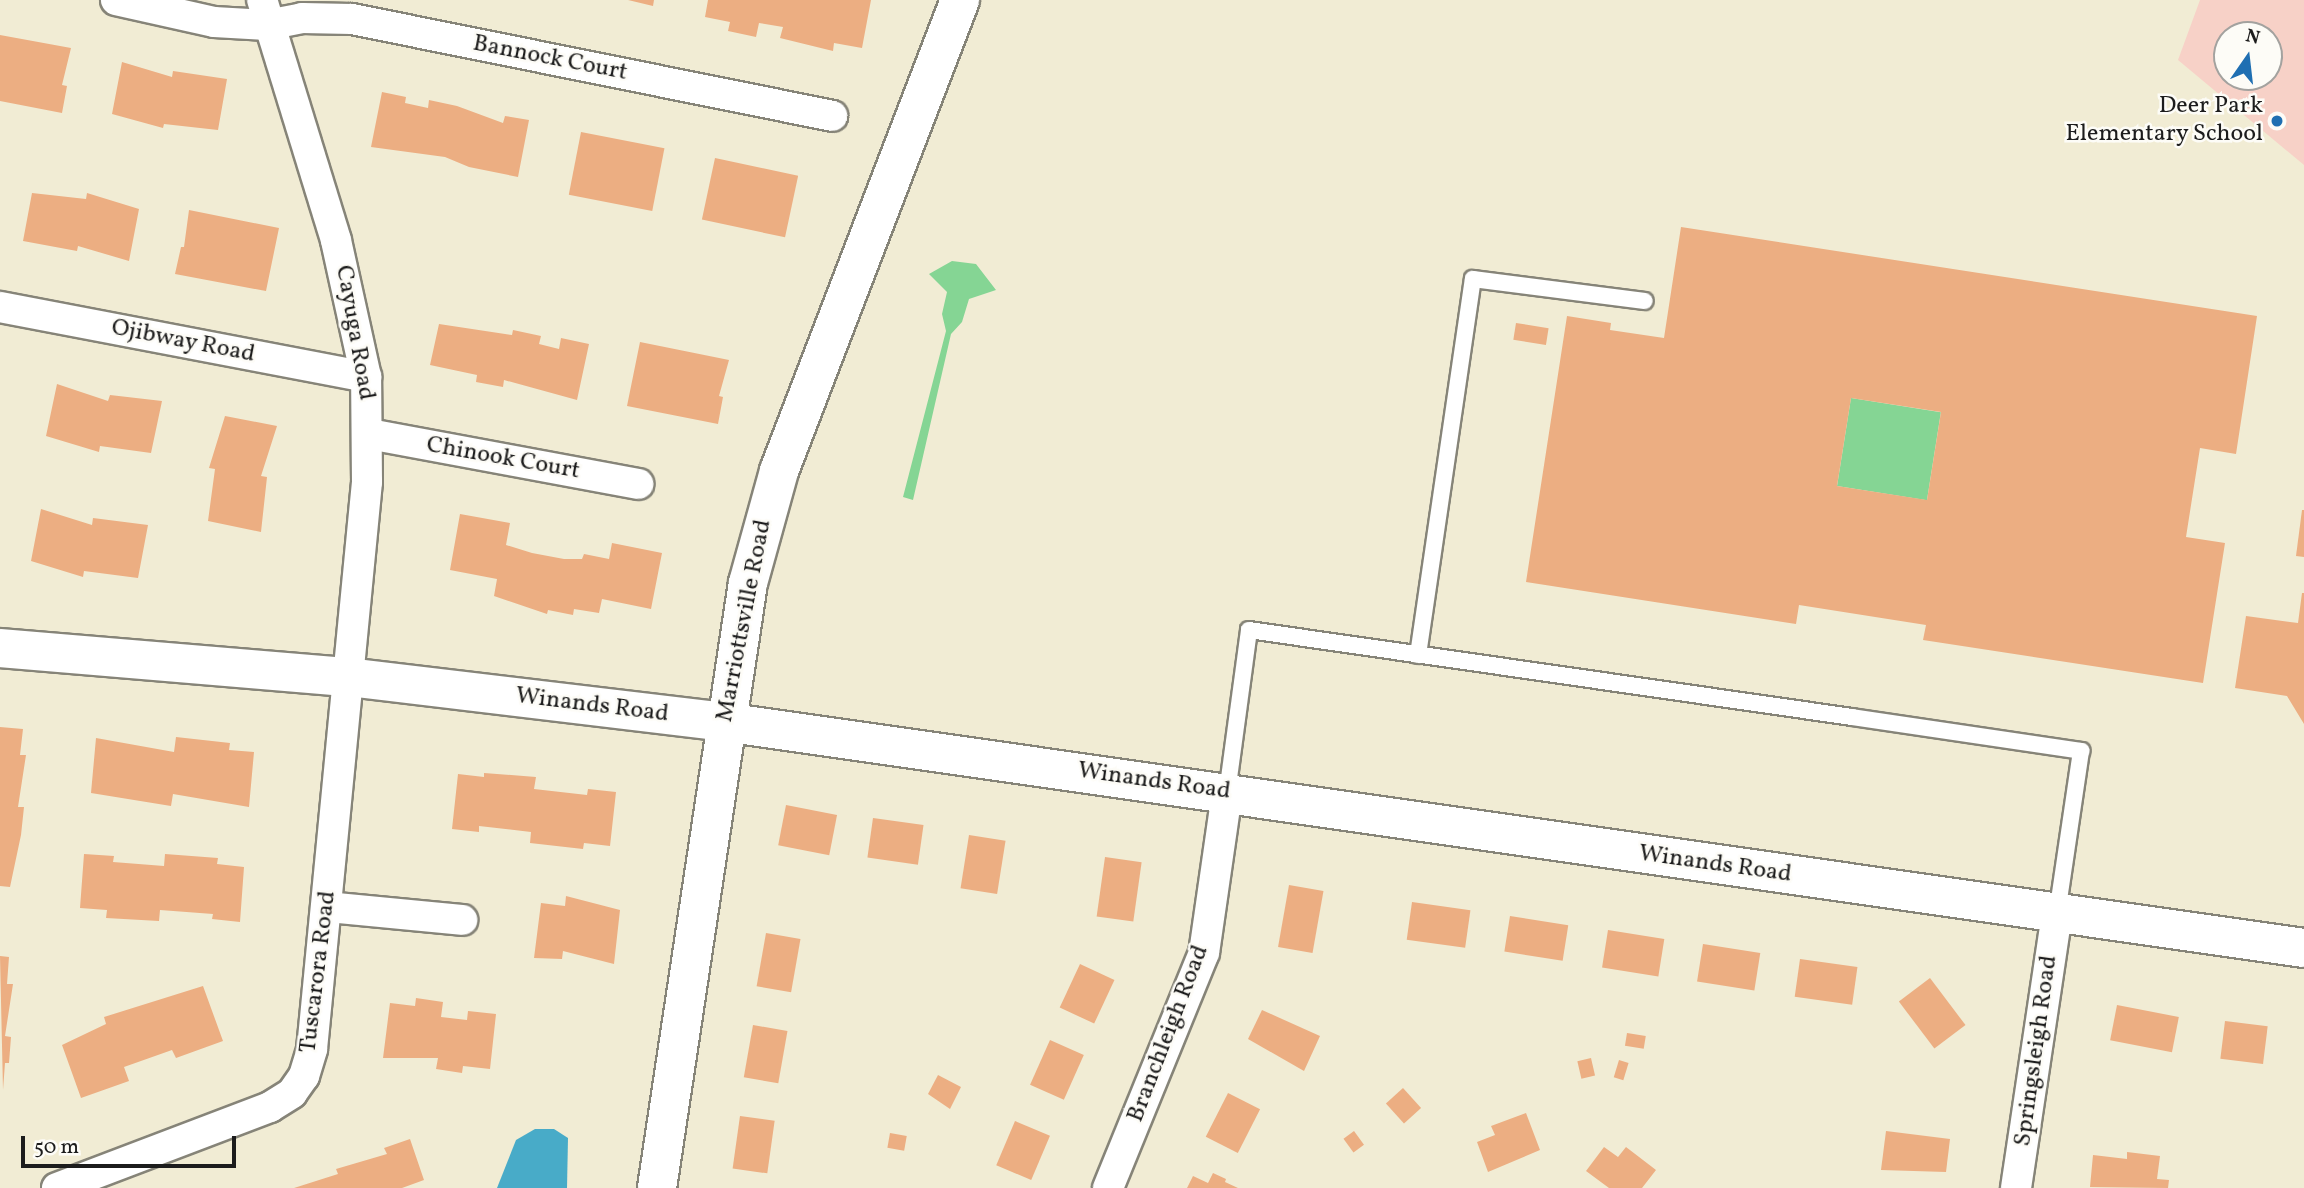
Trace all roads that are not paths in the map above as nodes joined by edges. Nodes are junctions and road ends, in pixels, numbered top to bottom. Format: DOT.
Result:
graph roads {
  1 [pos="116,0"];
  2 [pos="960,0"];
  3 [pos="265,13"];
  4 [pos="832,116"];
  5 [pos="1646,301"];
  6 [pos="0,307"];
  7 [pos="366,377"];
  8 [pos="369,434"];
  9 [pos="638,484"];
  10 [pos="0,648"];
  11 [pos="1418,655"];
  12 [pos="348,677"];
  13 [pos="724,722"];
  14 [pos="1227,793"];
  15 [pos="328,907"];
  16 [pos="2057,913"];
  17 [pos="462,920"];
  18 [pos="2304,948"];
  19 [pos="59,1188"];
  20 [pos="657,1188"];
  21 [pos="1108,1188"];
  22 [pos="2016,1188"];
  1 -- 3 [label="street, Bannock Court"];
  2 -- 13 [label="street, Marriottsville Road"];
  3 -- 4 [label="street, Bannock Court"];
  3 -- 7 [label="street, Cayuga Road"];
  5 -- 11 [label="lane"];
  6 -- 7 [label="street, Ojibway Road"];
  7 -- 8 [label="street, Cayuga Road"];
  8 -- 9 [label="street, Chinook Court"];
  8 -- 12 [label="street, Cayuga Road"];
  10 -- 12 [label="street, Winands Road"];
  11 -- 14 [label="lane"];
  11 -- 16 [label="lane"];
  12 -- 13 [label="street, Winands Road"];
  12 -- 15 [label="street, Tuscarora Road"];
  13 -- 14 [label="street, Winands Road"];
  13 -- 20 [label="street, Marriottsville Road"];
  14 -- 16 [label="street, Winands Road"];
  14 -- 21 [label="street, Branchleigh Road"];
  15 -- 17 [label="street"];
  15 -- 19 [label="street, Tuscarora Road"];
  16 -- 18 [label="street, Winands Road"];
  16 -- 22 [label="street, Springsleigh Road"];
}
